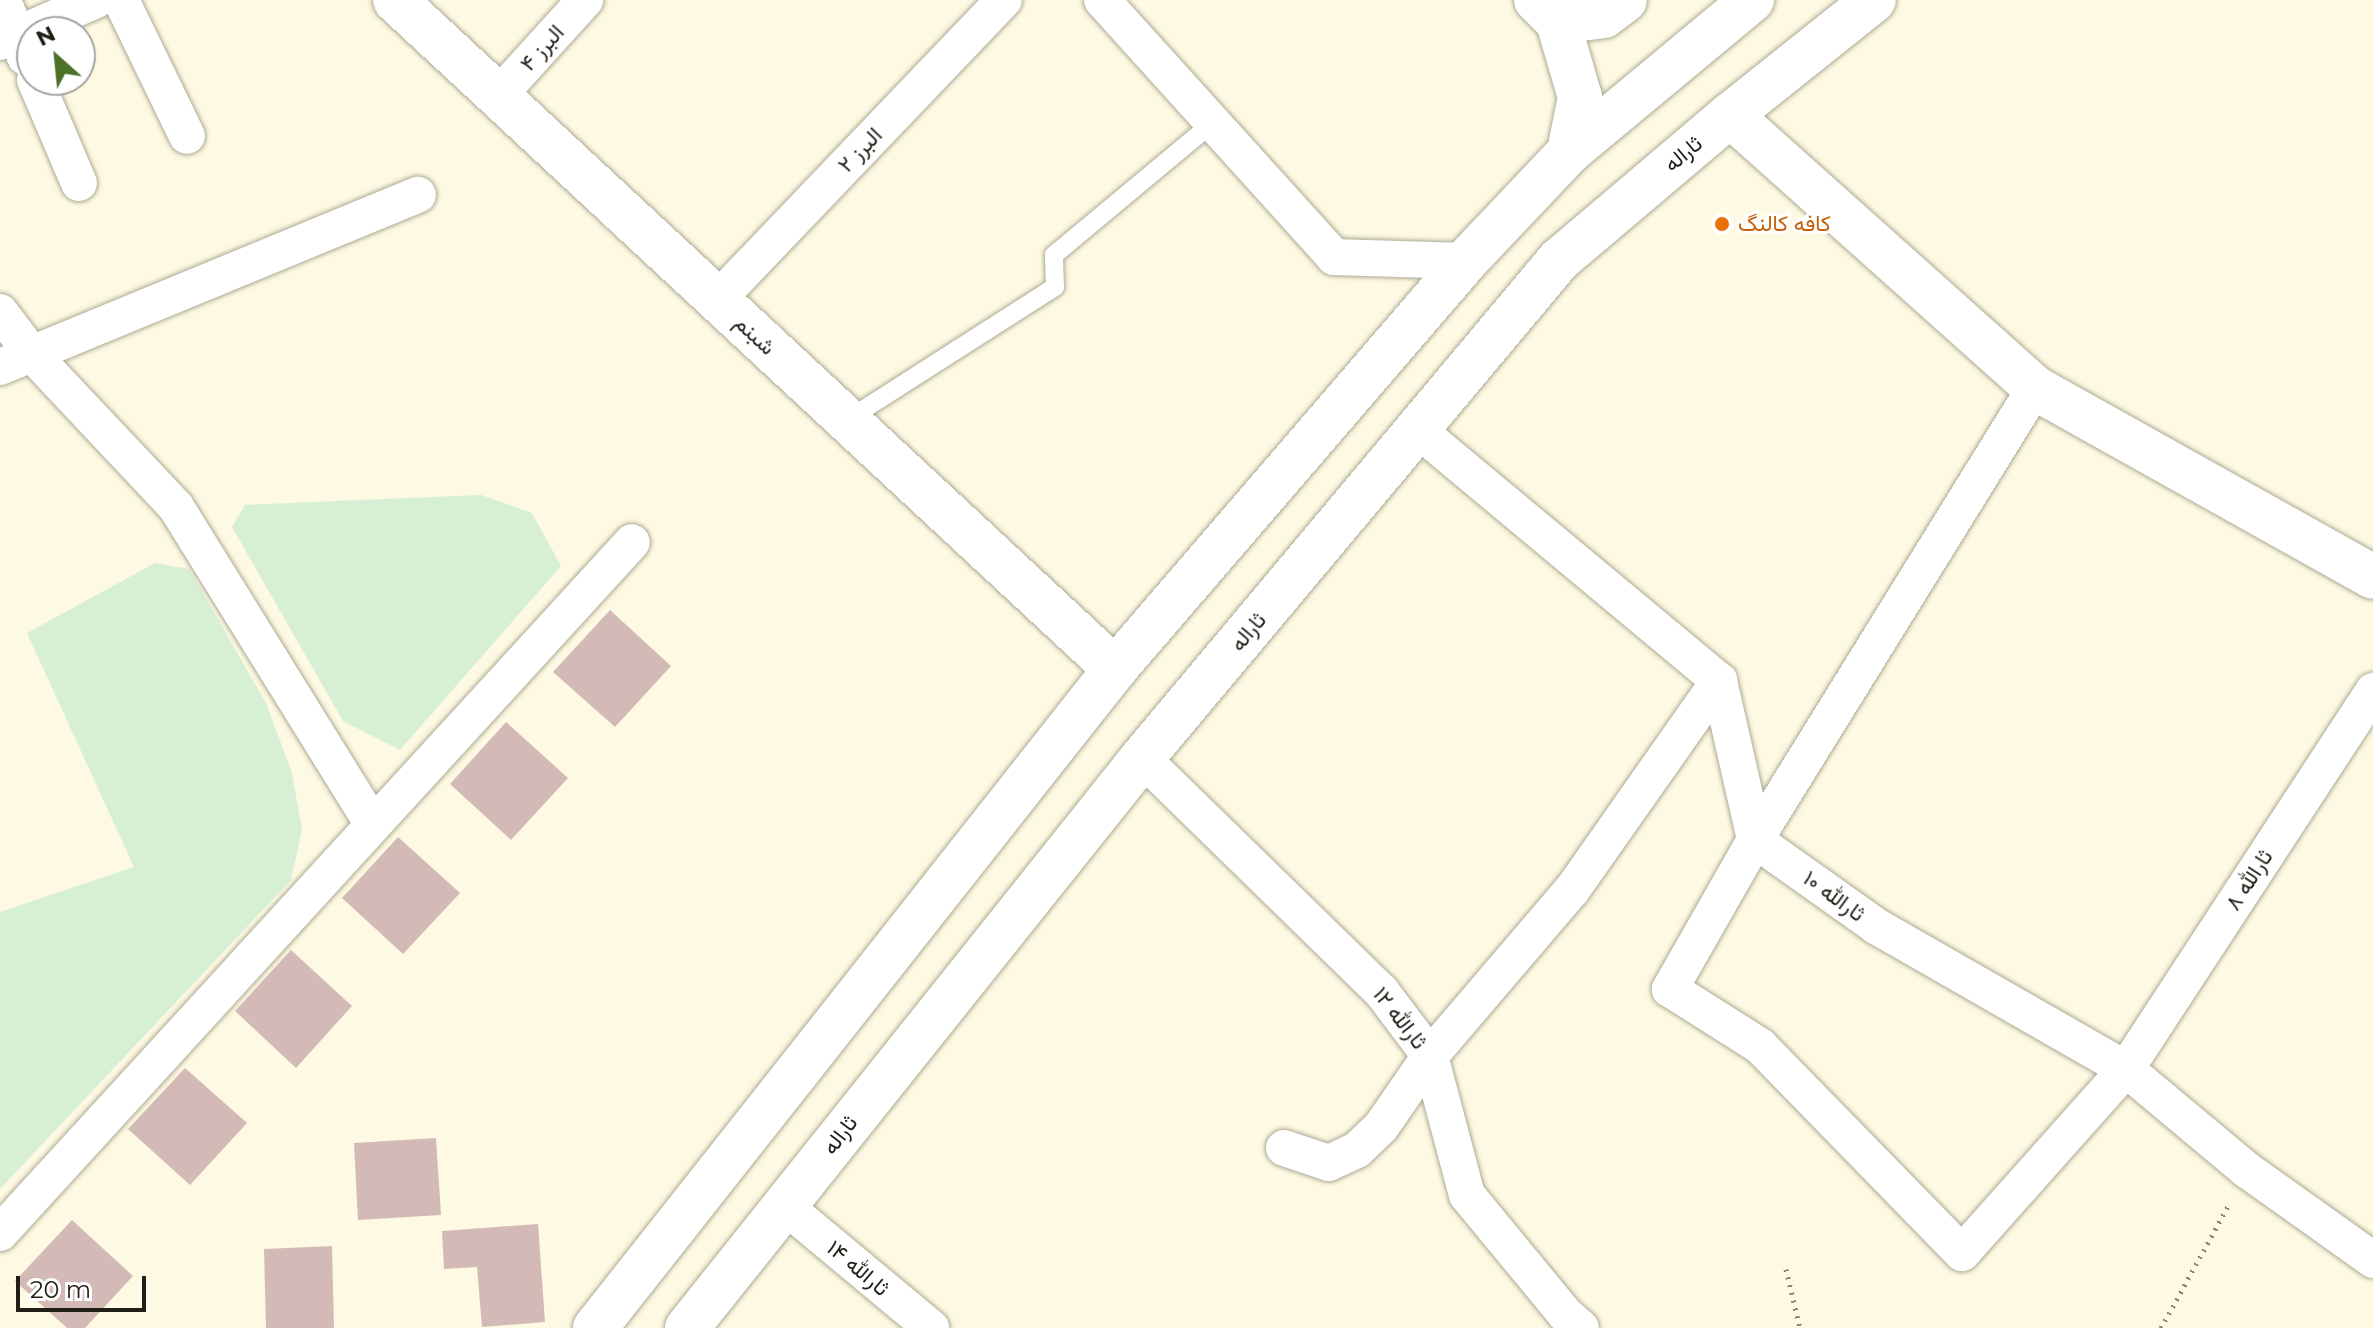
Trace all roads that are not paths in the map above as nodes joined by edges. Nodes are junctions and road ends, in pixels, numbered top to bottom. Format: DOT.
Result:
graph roads {
  1 [pos="3,0"];
  2 [pos="96,0"];
  3 [pos="121,0"];
  4 [pos="395,0"];
  5 [pos="585,0"];
  6 [pos="1004,0"];
  7 [pos="1102,0"];
  8 [pos="1625,0"];
  9 [pos="1752,0"];
  10 [pos="1874,0"];
  11 [pos="1547,11"];
  12 [pos="8,39"];
  13 [pos="42,96"];
  14 [pos="498,96"];
  15 [pos="1730,115"];
  16 [pos="1211,124"];
  17 [pos="187,136"];
  18 [pos="1569,152"];
  19 [pos="79,183"];
  20 [pos="418,195"];
  21 [pos="1466,261"];
  22 [pos="717,300"];
  23 [pos="0,312"];
  24 [pos="16,360"];
  25 [pos="2035,388"];
  26 [pos="847,420"];
  27 [pos="1418,430"];
  28 [pos="632,542"];
  29 [pos="2373,577"];
  30 [pos="1115,669"];
  31 [pos="1719,681"];
  32 [pos="2373,691"];
  33 [pos="1142,758"];
  34 [pos="373,825"];
  35 [pos="1755,840"];
  36 [pos="1430,1056"];
  37 [pos="2126,1069"];
  38 [pos="1284,1148"];
  39 [pos="786,1207"];
  40 [pos="0,1233"];
  41 [pos="2373,1260"];
  42 [pos="595,1328"];
  43 [pos="687,1328"];
  44 [pos="931,1328"];
  45 [pos="1581,1328"];
  1 -- 12 [label="street"];
  2 -- 12 [label="street"];
  3 -- 17 [label="street"];
  4 -- 14 [label="main road, شبنم"];
  5 -- 14 [label="street, البرز ۴"];
  6 -- 22 [label="street, البرز ۲"];
  7 -- 16 [label="street"];
  8 -- 11 [label="main road"];
  9 -- 18 [label="main road"];
  10 -- 15 [label="main road, ثاراله"];
  11 -- 18 [label="main road"];
  13 -- 19 [label="street"];
  14 -- 22 [label="main road, شبنم"];
  15 -- 25 [label="main road"];
  15 -- 27 [label="main road, ثاراله"];
  16 -- 21 [label="street"];
  16 -- 26 [label="lane"];
  18 -- 21 [label="main road"];
  20 -- 24 [label="street"];
  21 -- 30 [label="main road"];
  22 -- 26 [label="main road, شبنم"];
  23 -- 24 [label="street"];
  24 -- 34 [label="street"];
  25 -- 29 [label="main road"];
  25 -- 35 [label="street"];
  26 -- 30 [label="main road, شبنم"];
  27 -- 31 [label="street"];
  27 -- 33 [label="main road, ثاراله"];
  28 -- 34 [label="street"];
  30 -- 42 [label="main road"];
  31 -- 35 [label="street"];
  31 -- 36 [label="street"];
  32 -- 37 [label="street, ثارالله ۸"];
  33 -- 36 [label="street, ثارالله ۱۲"];
  33 -- 39 [label="main road, ثاراله"];
  34 -- 40 [label="street"];
  35 -- 37 [label="street, ثارالله ۱۰"];
  35 -- 37 [label="street, ثارالله ۸"];
  36 -- 38 [label="street"];
  36 -- 45 [label="street, ثارالله ۱۲"];
  37 -- 41 [label="street, ثارالله ۱۰"];
  39 -- 43 [label="main road, ثاراله"];
  39 -- 44 [label="street, ثارالله ۱۴"];
}
